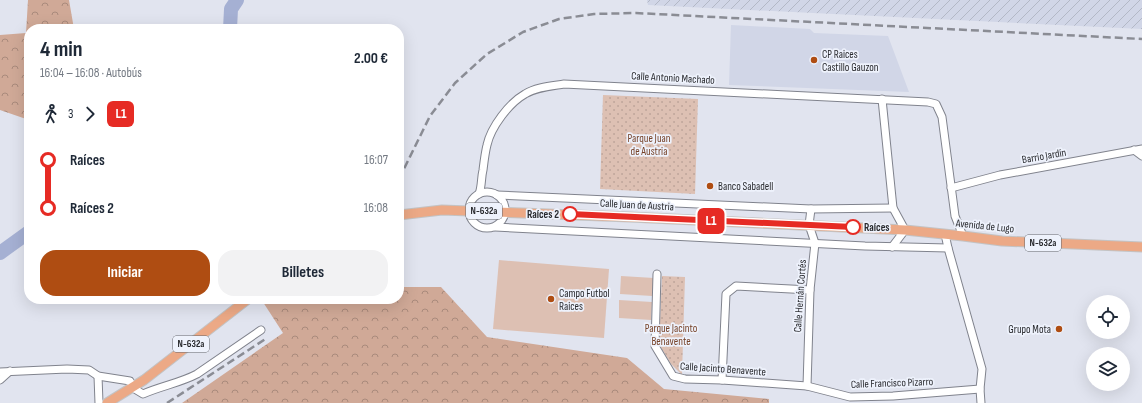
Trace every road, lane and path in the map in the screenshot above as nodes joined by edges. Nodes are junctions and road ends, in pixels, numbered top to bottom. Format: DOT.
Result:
graph roads {
  1 [pos="882,99"];
  2 [pos="1142,149"];
  3 [pos="1134,150"];
  4 [pos="1142,156"];
  5 [pos="951,188"];
  6 [pos="479,194"];
  7 [pos="497,195"];
  8 [pos="894,208"];
  9 [pos="810,209"];
  10 [pos="469,211"];
  11 [pos="505,212"];
  12 [pos="404,214"];
  13 [pos="809,226"];
  14 [pos="495,227"];
  15 [pos="905,230"];
  16 [pos="945,234"];
  17 [pos="963,236"];
  18 [pos="815,242"];
  19 [pos="892,247"];
  20 [pos="1142,247"];
  21 [pos="948,248"];
  22 [pos="657,274"];
  23 [pos="810,290"];
  24 [pos="242,304"];
  25 [pos="262,330"];
  26 [pos="10,371"];
  27 [pos="0,372"];
  28 [pos="98,376"];
  29 [pos="0,380"];
  30 [pos="722,380"];
  31 [pos="807,386"];
  32 [pos="133,388"];
  33 [pos="980,389"];
  34 [pos="99,403"];
  35 [pos="107,403"];
  36 [pos="981,403"];
  1 -- 5 [label="street, Calle Antonio Machado"];
  1 -- 6 [label="street, Calle Antonio Machado"];
  1 -- 8 [label="street"];
  2 -- 3 [label="street, Barrio Jardín"];
  3 -- 4 [label="street"];
  3 -- 5 [label="street, Barrio Jardín"];
  5 -- 17 [label="street"];
  6 -- 7 [label="street"];
  6 -- 10 [label="street, Calle Antonio Machado"];
  7 -- 9 [label="street"];
  7 -- 11 [label="street"];
  8 -- 9 [label="street"];
  8 -- 15 [label="street"];
  9 -- 13 [label="street, Calle Hernán Cortés"];
  10 -- 11 [label="main road, Calle Juan de Austria / N-632a"];
  10 -- 12 [label="main road, Calle Juan de Austria / N-632a"];
  10 -- 14 [label="street"];
  11 -- 13 [label="main road, Calle Juan de Austria / N-632a"];
  11 -- 14 [label="street"];
  13 -- 15 [label="main road, Calle Juan de Austria / N-632a"];
  13 -- 18 [label="street, Calle Hernán Cortés"];
  14 -- 18 [label="street"];
  15 -- 16 [label="main road, Calle Juan de Austria / N-632a"];
  15 -- 19 [label="street"];
  16 -- 17 [label="main road, Avenida de Lugo / N-632a"];
  16 -- 21 [label="street"];
  17 -- 20 [label="main road, Avenida de Lugo / N-632a"];
  18 -- 19 [label="street"];
  18 -- 23 [label="street, Calle Hernán Cortés"];
  19 -- 21 [label="street"];
  21 -- 33 [label="street"];
  22 -- 30 [label="street, Calle Jacinto Benavente"];
  23 -- 30 [label="street"];
  23 -- 31 [label="street, Calle Hernán Cortés"];
  24 -- 32 [label="main road, N-632a"];
  25 -- 32 [label="street"];
  26 -- 27 [label="street"];
  26 -- 28 [label="street"];
  26 -- 29 [label="street"];
  28 -- 32 [label="street"];
  28 -- 34 [label="street"];
  30 -- 31 [label="street, Calle Jacinto Benavente"];
  31 -- 33 [label="street, Calle Francisco Pizarro"];
  32 -- 35 [label="main road, N-632a"];
  33 -- 36 [label="street"];
}
